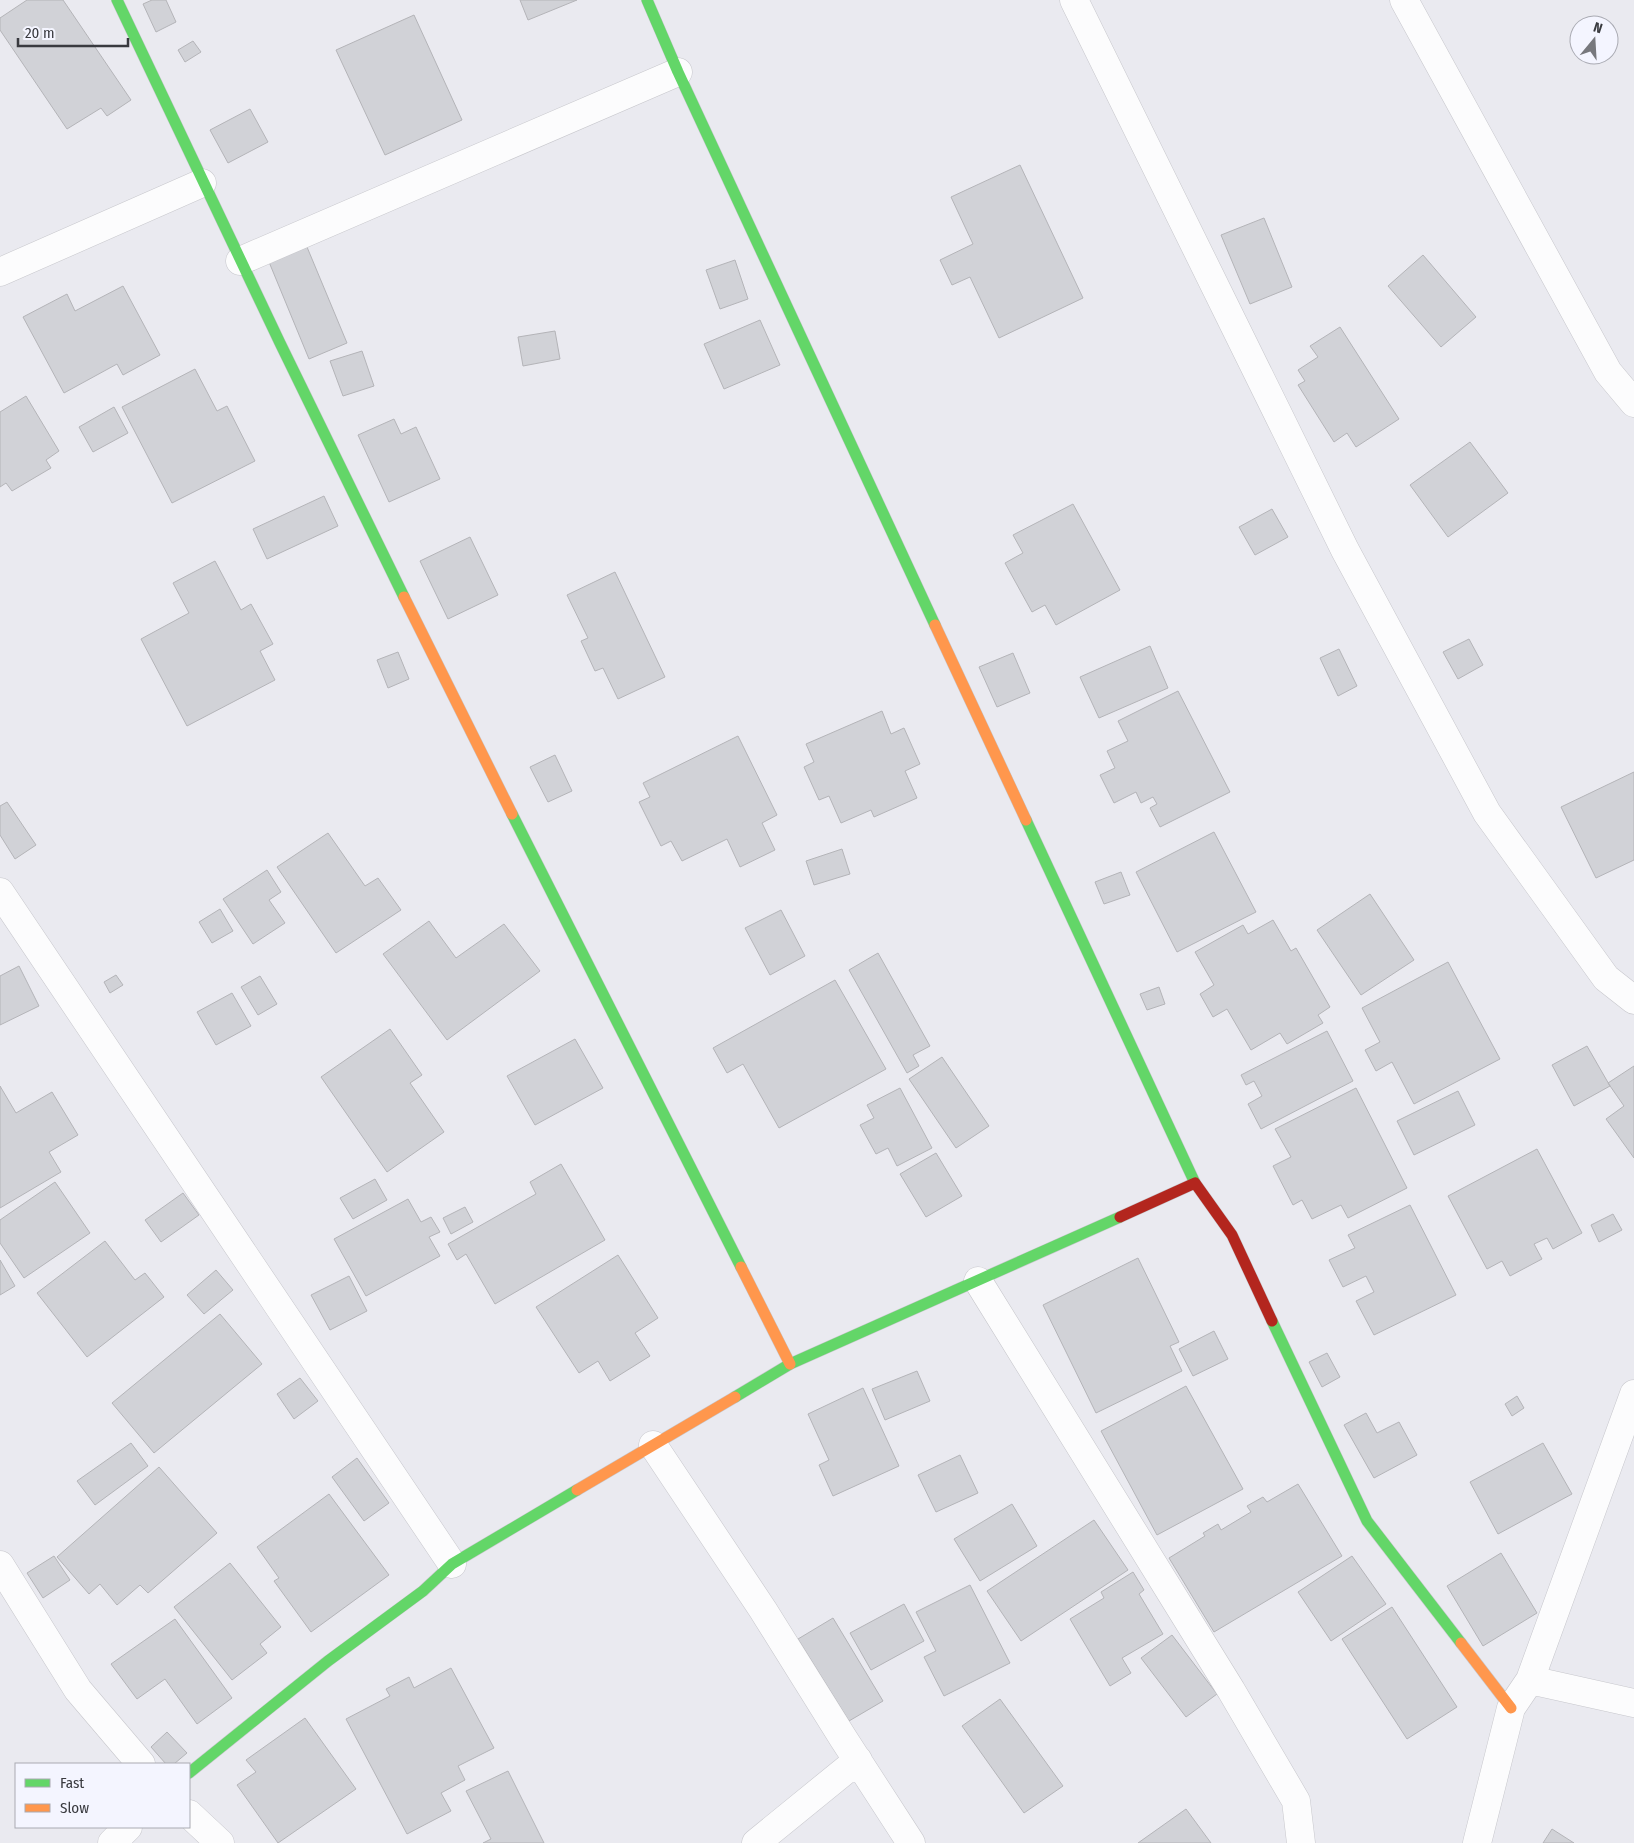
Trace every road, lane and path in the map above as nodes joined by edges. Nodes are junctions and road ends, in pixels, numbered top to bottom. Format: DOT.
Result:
graph roads {
  1 [pos="117,0"];
  2 [pos="647,0"];
  3 [pos="1074,0"];
  4 [pos="1404,0"];
  5 [pos="678,72"];
  6 [pos="202,183"];
  7 [pos="240,261"];
  8 [pos="0,272"];
  9 [pos="1634,403"];
  10 [pos="0,892"];
  11 [pos="1634,1000"];
  12 [pos="1195,1184"];
  13 [pos="978,1281"];
  14 [pos="790,1364"];
  15 [pos="1634,1394"];
  16 [pos="653,1445"];
  17 [pos="452,1564"];
  18 [pos="0,1565"];
  19 [pos="1530,1680"];
  20 [pos="1634,1703"];
  21 [pos="1511,1708"];
  22 [pos="858,1760"];
  23 [pos="141,1763"];
  24 [pos="190,1772"];
  25 [pos="190,1815"];
  26 [pos="127,1828"];
  27 [pos="112,1843"];
  28 [pos="220,1843"];
  29 [pos="756,1843"];
  30 [pos="911,1843"];
  31 [pos="1302,1843"];
  32 [pos="1478,1843"];
  1 -- 6 [label="street"];
  2 -- 5 [label="street"];
  3 -- 11 [label="street"];
  4 -- 9 [label="street"];
  5 -- 7 [label="street"];
  5 -- 12 [label="street"];
  6 -- 7 [label="street"];
  6 -- 8 [label="street"];
  7 -- 14 [label="street"];
  10 -- 17 [label="street"];
  12 -- 13 [label="street"];
  12 -- 21 [label="street"];
  13 -- 14 [label="street"];
  13 -- 31 [label="street"];
  14 -- 16 [label="street"];
  15 -- 19 [label="street"];
  16 -- 17 [label="street"];
  16 -- 22 [label="street"];
  17 -- 24 [label="street"];
  18 -- 23 [label="street"];
  19 -- 20 [label="street"];
  19 -- 21 [label="street"];
  21 -- 32 [label="street"];
  22 -- 29 [label="street"];
  22 -- 30 [label="street"];
  25 -- 28 [label="street"];
  26 -- 27 [label="street"];
}
